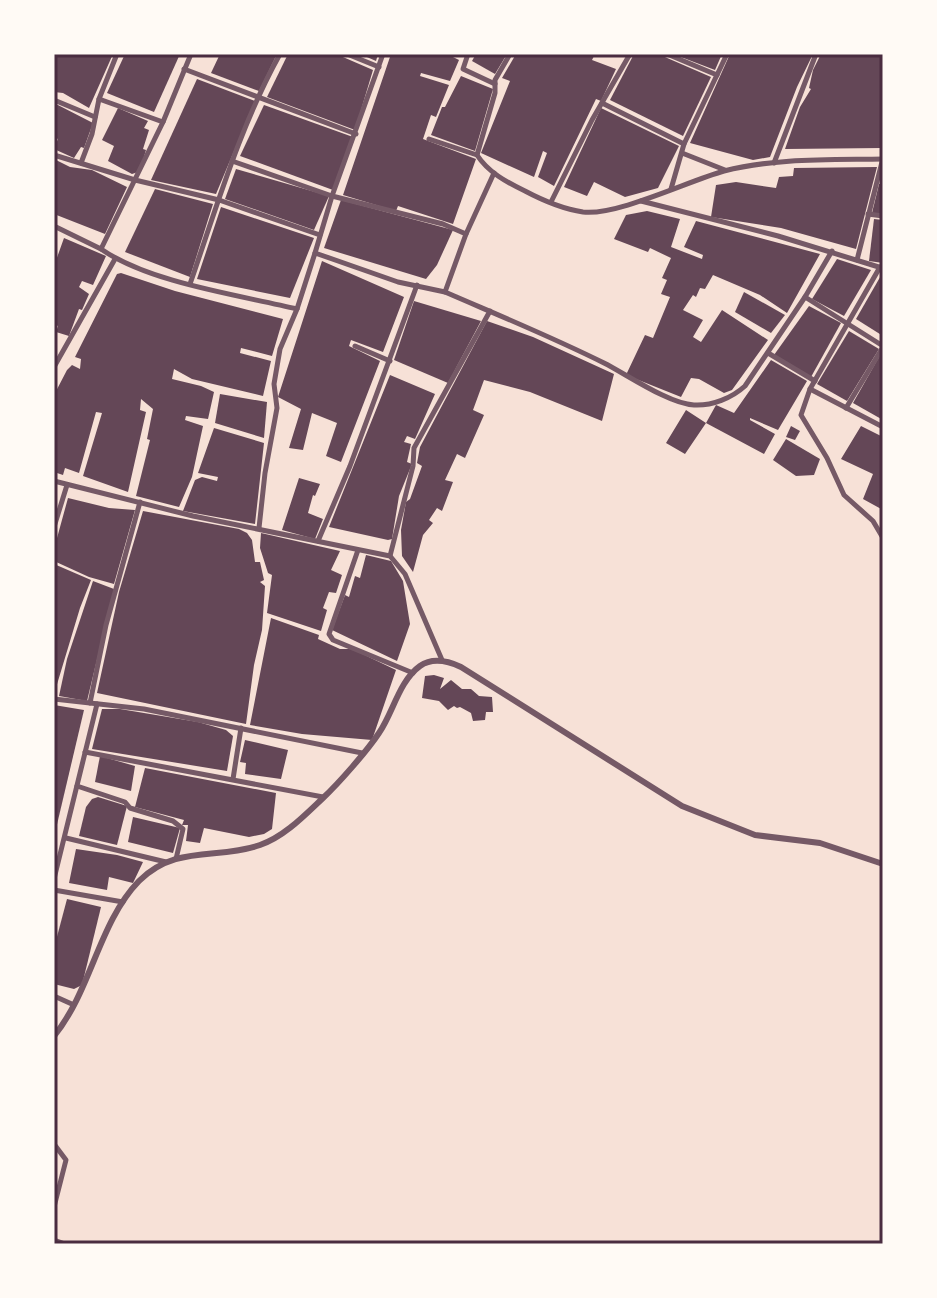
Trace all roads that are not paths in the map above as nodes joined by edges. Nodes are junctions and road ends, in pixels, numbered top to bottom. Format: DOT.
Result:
graph roads {
  1 [pos="117,54"];
  2 [pos="191,54"];
  3 [pos="280,54"];
  4 [pos="347,54"];
  5 [pos="383,54"];
  6 [pos="468,54"];
  7 [pos="510,54"];
  8 [pos="630,54"];
  9 [pos="667,54"];
  10 [pos="727,54"];
  11 [pos="816,54"];
  12 [pos="379,67"];
  13 [pos="184,69"];
  14 [pos="717,75"];
  15 [pos="495,84"];
  16 [pos="257,98"];
  17 [pos="99,99"];
  18 [pos="54,100"];
  19 [pos="602,103"];
  20 [pos="95,117"];
  21 [pos="163,122"];
  22 [pos="356,134"];
  23 [pos="429,139"];
  24 [pos="684,144"];
  25 [pos="681,153"];
  26 [pos="54,155"];
  27 [pos="477,155"];
  28 [pos="883,158"];
  29 [pos="232,161"];
  30 [pos="81,163"];
  31 [pos="774,163"];
  32 [pos="726,171"];
  33 [pos="494,173"];
  34 [pos="135,180"];
  35 [pos="671,189"];
  36 [pos="332,196"];
  37 [pos="219,200"];
  38 [pos="639,200"];
  39 [pos="551,202"];
  40 [pos="868,214"];
  41 [pos="883,216"];
  42 [pos="54,226"];
  43 [pos="466,234"];
  44 [pos="320,235"];
  45 [pos="101,249"];
  46 [pos="832,251"];
  47 [pos="315,253"];
  48 [pos="115,259"];
  49 [pos="857,260"];
  50 [pos="881,268"];
  51 [pos="190,284"];
  52 [pos="417,285"];
  53 [pos="445,292"];
  54 [pos="805,297"];
  55 [pos="297,309"];
  56 [pos="490,311"];
  57 [pos="849,324"];
  58 [pos="355,346"];
  59 [pos="883,347"];
  60 [pos="768,353"];
  61 [pos="390,361"];
  62 [pos="54,367"];
  63 [pos="815,381"];
  64 [pos="810,389"];
  65 [pos="846,408"];
  66 [pos="883,427"];
  67 [pos="54,481"];
  68 [pos="67,485"];
  69 [pos="140,502"];
  70 [pos="54,527"];
  71 [pos="259,528"];
  72 [pos="883,538"];
  73 [pos="318,541"];
  74 [pos="358,550"];
  75 [pos="390,556"];
  76 [pos="442,660"];
  77 [pos="413,673"];
  78 [pos="54,699"];
  79 [pos="90,703"];
  80 [pos="97,704"];
  81 [pos="241,728"];
  82 [pos="85,752"];
  83 [pos="362,753"];
  84 [pos="233,779"];
  85 [pos="77,786"];
  86 [pos="324,797"];
  87 [pos="66,838"];
  88 [pos="176,859"];
  89 [pos="167,863"];
  90 [pos="883,864"];
  91 [pos="54,879"];
  92 [pos="54,890"];
  93 [pos="123,902"];
  94 [pos="54,996"];
  95 [pos="74,1005"];
  96 [pos="54,1036"];
  97 [pos="54,1144"];
  98 [pos="54,1207"];
  99 [pos="54,1240"];
  100 [pos="65,1244"];
  1 -- 17 [label="street"];
  2 -- 13 [label="street"];
  3 -- 16 [label="street"];
  4 -- 12 [label="street"];
  5 -- 12 [label="street"];
  6 -- 15 [label="street"];
  7 -- 15 [label="street"];
  8 -- 19 [label="street"];
  9 -- 14 [label="street"];
  10 -- 14 [label="street"];
  11 -- 31 [label="street"];
  12 -- 22 [label="street"];
  13 -- 16 [label="street"];
  13 -- 21 [label="street"];
  14 -- 24 [label="street"];
  15 -- 27 [label="street"];
  16 -- 22 [label="street"];
  16 -- 29 [label="street"];
  17 -- 20 [label="street"];
  17 -- 21 [label="street"];
  18 -- 20 [label="street"];
  19 -- 24 [label="street"];
  19 -- 39 [label="street"];
  20 -- 30 [label="street"];
  21 -- 34 [label="street"];
  22 -- 36 [label="street"];
  23 -- 27 [label="street"];
  24 -- 25 [label="street"];
  25 -- 32 [label="street"];
  25 -- 35 [label="street"];
  26 -- 30 [label="street"];
  27 -- 33 [label="street"];
  28 -- 31 [label="street"];
  28 -- 40 [label="street"];
  29 -- 36 [label="street"];
  29 -- 37 [label="street"];
  30 -- 34 [label="street"];
  31 -- 32 [label="street"];
  32 -- 35 [label="street"];
  33 -- 39 [label="street"];
  33 -- 43 [label="street"];
  34 -- 37 [label="street"];
  34 -- 45 [label="street"];
  35 -- 38 [label="street"];
  36 -- 43 [label="street"];
  36 -- 44 [label="street"];
  37 -- 44 [label="street"];
  37 -- 51 [label="street"];
  38 -- 39 [label="street"];
  38 -- 46 [label="street"];
  40 -- 41 [label="street"];
  40 -- 49 [label="street"];
  42 -- 45 [label="street"];
  43 -- 53 [label="street"];
  44 -- 47 [label="street"];
  45 -- 48 [label="street"];
  46 -- 49 [label="street"];
  46 -- 54 [label="street"];
  47 -- 52 [label="street"];
  47 -- 55 [label="street"];
  48 -- 51 [label="street"];
  48 -- 62 [label="street"];
  49 -- 50 [label="street"];
  50 -- 57 [label="street"];
  51 -- 55 [label="street"];
  52 -- 53 [label="street"];
  52 -- 61 [label="street"];
  53 -- 56 [label="street"];
  54 -- 57 [label="street"];
  54 -- 60 [label="street"];
  55 -- 71 [label="street"];
  56 -- 60 [label="street"];
  56 -- 75 [label="street"];
  57 -- 59 [label="street"];
  57 -- 63 [label="street"];
  58 -- 61 [label="street"];
  59 -- 65 [label="street"];
  60 -- 63 [label="street"];
  61 -- 73 [label="street"];
  63 -- 64 [label="street"];
  64 -- 65 [label="street"];
  64 -- 72 [label="street"];
  65 -- 66 [label="street"];
  67 -- 68 [label="street"];
  68 -- 69 [label="street"];
  68 -- 70 [label="street"];
  69 -- 71 [label="street"];
  69 -- 79 [label="street"];
  71 -- 73 [label="street"];
  73 -- 74 [label="street"];
  74 -- 75 [label="street"];
  74 -- 77 [label="street"];
  75 -- 76 [label="street"];
  76 -- 77 [label="street"];
  76 -- 90 [label="street"];
  77 -- 83 [label="street"];
  78 -- 79 [label="street"];
  79 -- 80 [label="street"];
  80 -- 81 [label="street"];
  80 -- 82 [label="street"];
  81 -- 83 [label="street"];
  81 -- 84 [label="street"];
  82 -- 84 [label="street"];
  82 -- 85 [label="street"];
  83 -- 86 [label="street"];
  84 -- 86 [label="street"];
  85 -- 87 [label="street"];
  85 -- 88 [label="street"];
  86 -- 88 [label="street"];
  87 -- 89 [label="street"];
  87 -- 91 [label="street"];
  88 -- 89 [label="street"];
  89 -- 93 [label="street"];
  92 -- 93 [label="street"];
  93 -- 95 [label="street"];
  94 -- 95 [label="street"];
  95 -- 96 [label="street"];
  97 -- 98 [label="street"];
  99 -- 100 [label="street"];
}
